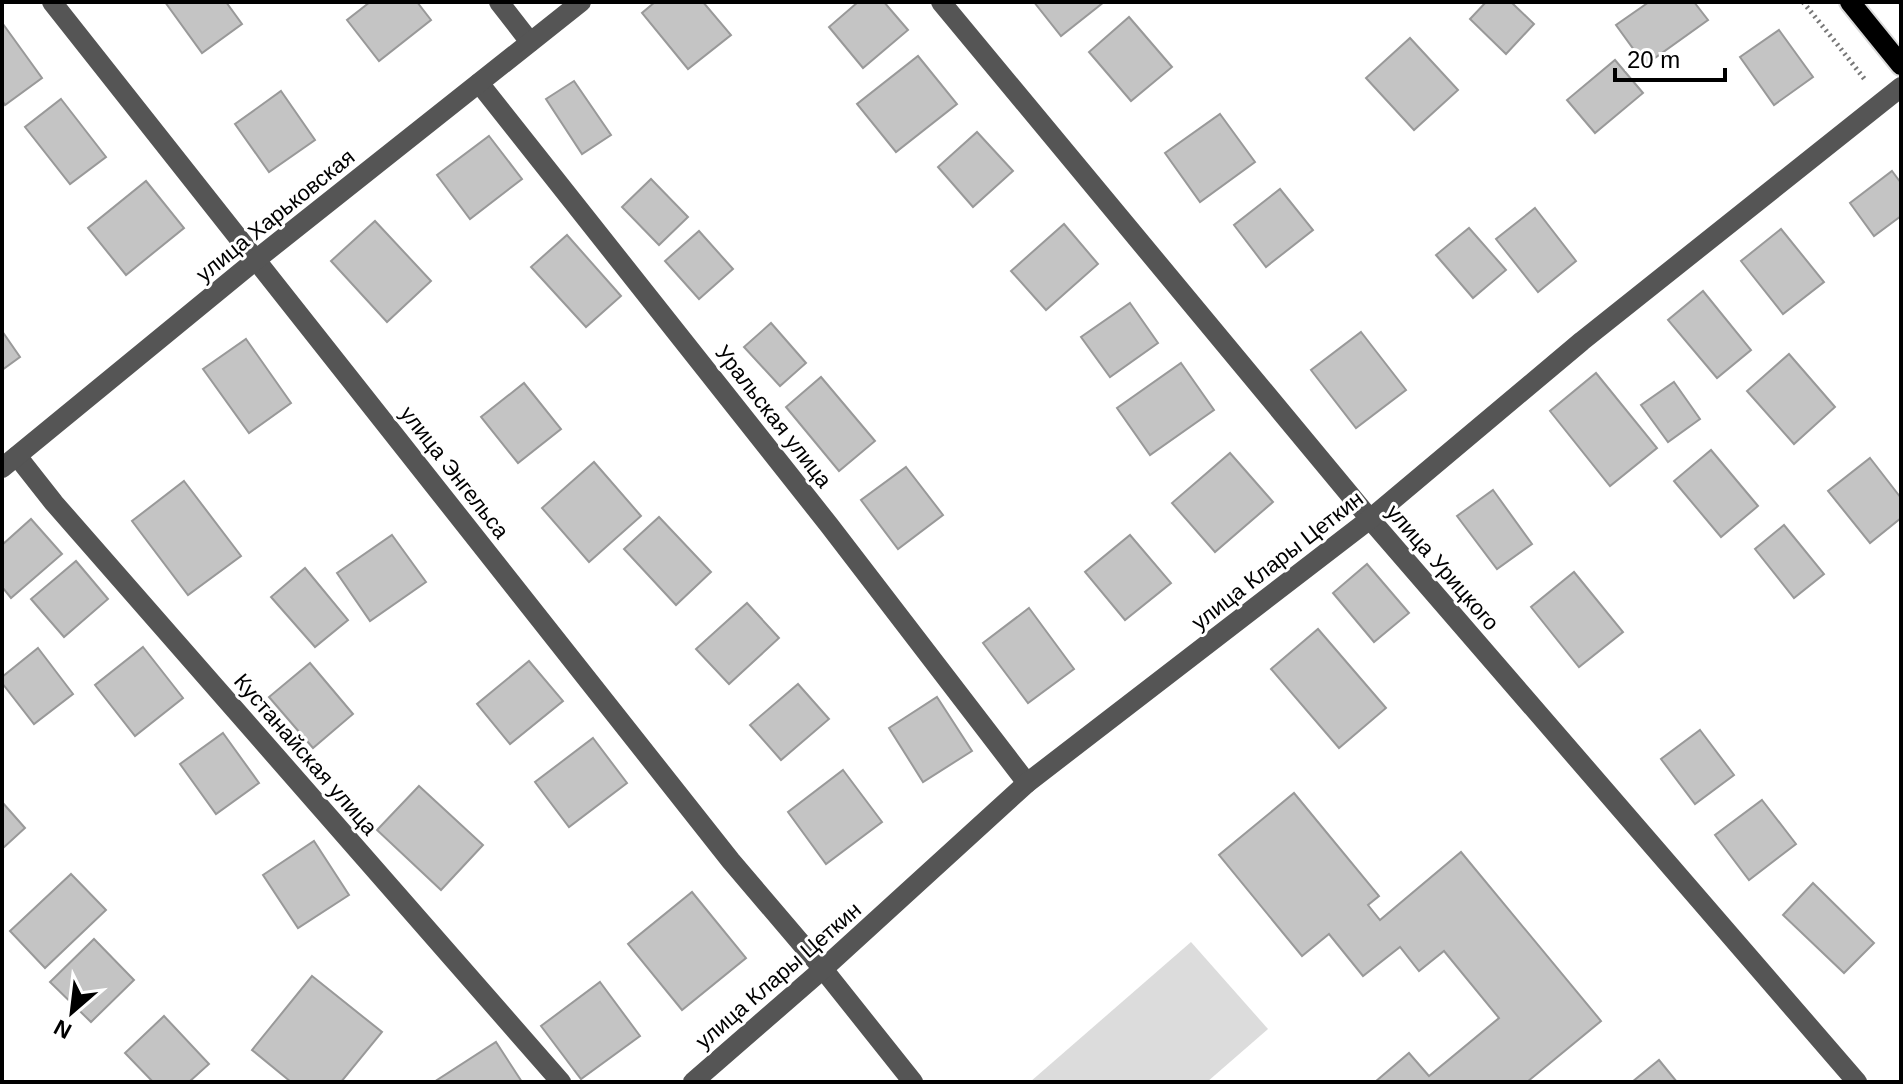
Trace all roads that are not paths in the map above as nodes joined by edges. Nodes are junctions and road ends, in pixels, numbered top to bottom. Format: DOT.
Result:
graph roads {
  1 [pos="52,2"];
  2 [pos="499,2"];
  3 [pos="581,2"];
  4 [pos="941,2"];
  5 [pos="1850,2"];
  6 [pos="530,42"];
  7 [pos="1901,65"];
  8 [pos="479,83"];
  9 [pos="1901,87"];
  10 [pos="257,259"];
  11 [pos="9,462"];
  12 [pos="1370,519"];
  13 [pos="1027,783"];
  14 [pos="823,969"];
  15 [pos="561,1082"];
  16 [pos="693,1082"];
  17 [pos="913,1082"];
  18 [pos="1857,1082"];
  1 -- 10 [label="street, улица Энгельса"];
  2 -- 6 [label="street"];
  3 -- 6 [label="street, улица Харьковская"];
  4 -- 12 [label="street, улица Урицкого"];
  5 -- 7 [label="main road"];
  6 -- 8 [label="street, улица Харьковская"];
  8 -- 10 [label="street, улица Харьковская"];
  8 -- 13 [label="street, Уральская улица"];
  9 -- 12 [label="street, улица Клары Цеткин"];
  10 -- 11 [label="street, улица Харьковская"];
  10 -- 14 [label="street, улица Энгельса"];
  11 -- 15 [label="street, Кустанайская улица"];
  12 -- 13 [label="street, улица Клары Цеткин"];
  12 -- 18 [label="street, улица Урицкого"];
  13 -- 14 [label="street, улица Клары Цеткин"];
  14 -- 16 [label="street, улица Клары Цеткин"];
  14 -- 17 [label="street, улица Энгельса"];
}
